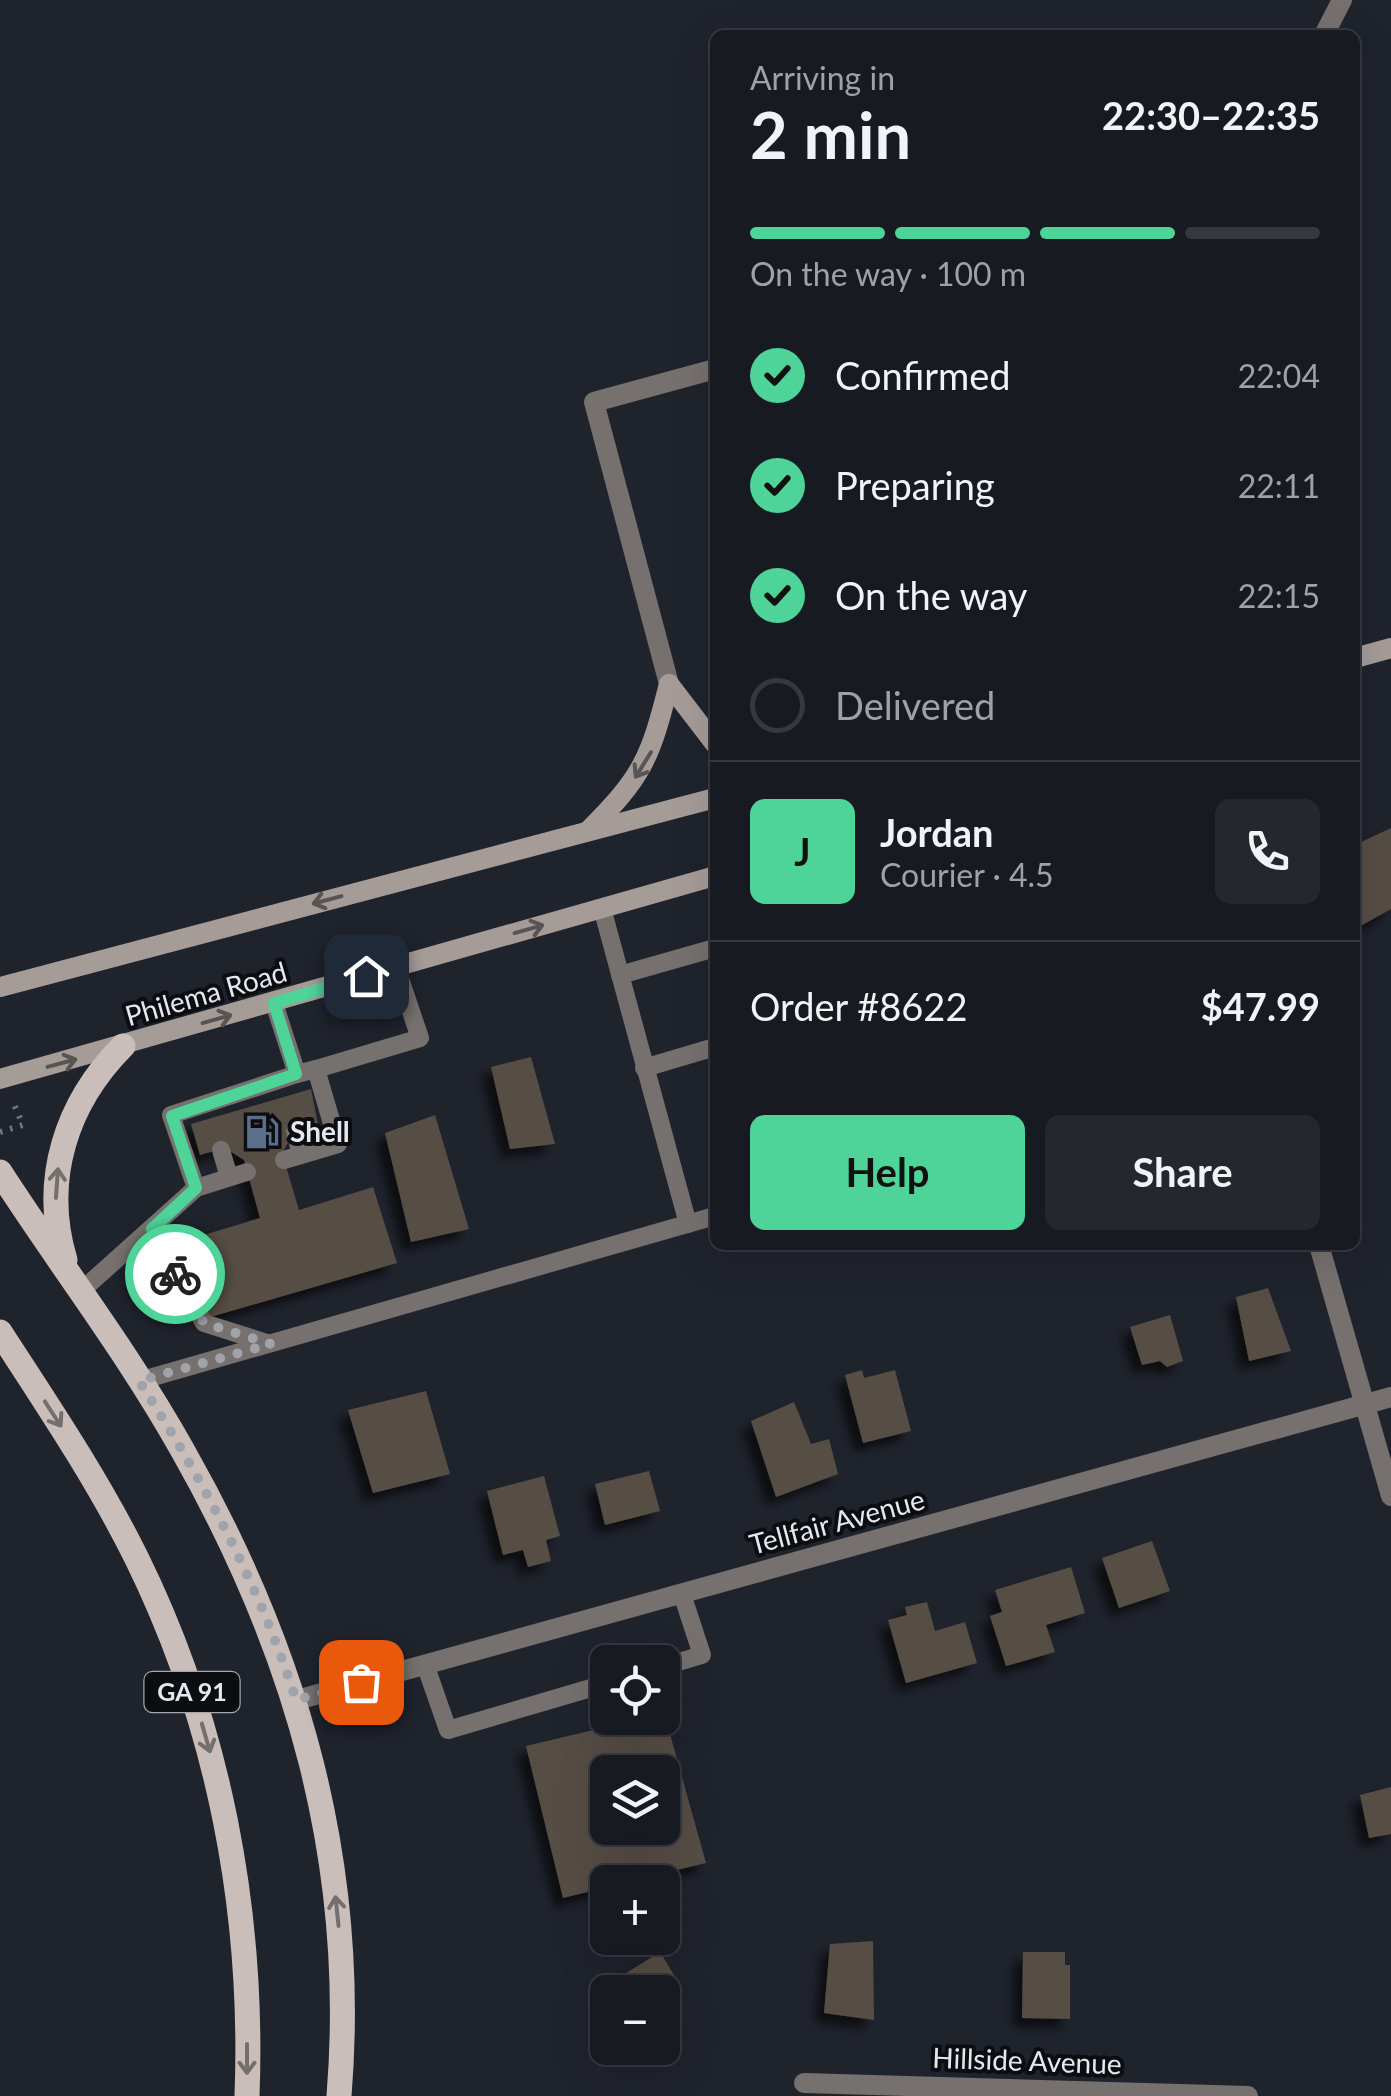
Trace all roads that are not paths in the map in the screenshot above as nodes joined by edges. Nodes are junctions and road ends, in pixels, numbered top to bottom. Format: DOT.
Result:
graph roads {
  1 [pos="1342,0"];
  2 [pos="1327,30"];
  3 [pos="710,370"];
  4 [pos="1391,648"];
  5 [pos="1360,657"];
  6 [pos="669,684"];
  7 [pos="710,737"];
  8 [pos="710,799"];
  9 [pos="588,832"];
  10 [pos="710,877"];
  11 [pos="602,908"];
  12 [pos="710,949"];
  13 [pos="396,968"];
  14 [pos="620,975"];
  15 [pos="0,987"];
  16 [pos="274,1003"];
  17 [pos="123,1046"];
  18 [pos="710,1048"];
  19 [pos="644,1068"];
  20 [pos="316,1069"];
  21 [pos="0,1079"];
  22 [pos="287,1083"];
  23 [pos="295,1132"];
  24 [pos="221,1150"];
  25 [pos="0,1172"];
  26 [pos="196,1188"];
  27 [pos="710,1217"];
  28 [pos="688,1224"];
  29 [pos="152,1229"];
  30 [pos="1320,1250"];
  31 [pos="76,1286"];
  32 [pos="0,1332"];
  33 [pos="271,1344"];
  34 [pos="139,1381"];
  35 [pos="1391,1397"];
  36 [pos="1363,1405"];
  37 [pos="1391,1496"];
  38 [pos="682,1594"];
  39 [pos="680,1662"];
  40 [pos="425,1664"];
  41 [pos="590,1688"];
  42 [pos="296,1700"];
  43 [pos="804,2082"];
  44 [pos="246,2096"];
  45 [pos="339,2096"];
  46 [pos="1248,2096"];
  1 -- 2 [label="street"];
  3 -- 6 [label="street"];
  4 -- 5 [label="main road"];
  6 -- 7 [label="main road"];
  6 -- 9 [label="main road, one-way"];
  8 -- 9 [label="main road, Philema Road"];
  9 -- 15 [label="main road, Philema Road, one-way"];
  10 -- 11 [label="main road, Philema Road"];
  13 -- 11 [label="main road, Philema Road, one-way"];
  11 -- 14 [label="lane"];
  12 -- 14 [label="lane"];
  13 -- 16 [label="main road, Philema Road"];
  13 -- 20 [label="lane"];
  14 -- 19 [label="lane"];
  17 -- 16 [label="main road, Philema Road, one-way"];
  16 -- 22 [label="lane"];
  21 -- 17 [label="main road, Philema Road, one-way"];
  31 -- 17 [label="main road, one-way"];
  18 -- 19 [label="lane"];
  19 -- 28 [label="lane"];
  20 -- 22 [label="lane"];
  20 -- 23 [label="lane"];
  22 -- 26 [label="lane"];
  24 -- 26 [label="lane"];
  25 -- 31 [label="main road"];
  26 -- 29 [label="lane"];
  27 -- 28 [label="lane"];
  28 -- 33 [label="lane"];
  29 -- 31 [label="lane"];
  29 -- 33 [label="lane"];
  30 -- 36 [label="street"];
  31 -- 34 [label="main road"];
  32 -- 44 [label="main road, GA 91, one-way"];
  33 -- 34 [label="lane"];
  34 -- 42 [label="main road"];
  35 -- 36 [label="street, Tellfair Avenue"];
  36 -- 37 [label="street"];
  36 -- 38 [label="street, Tellfair Avenue"];
  38 -- 39 [label="lane"];
  38 -- 40 [label="street, Tellfair Avenue"];
  40 -- 41 [label="lane"];
  40 -- 42 [label="street, Tellfair Avenue"];
  45 -- 42 [label="main road, one-way"];
  43 -- 46 [label="street, Hillside Avenue"];
}
